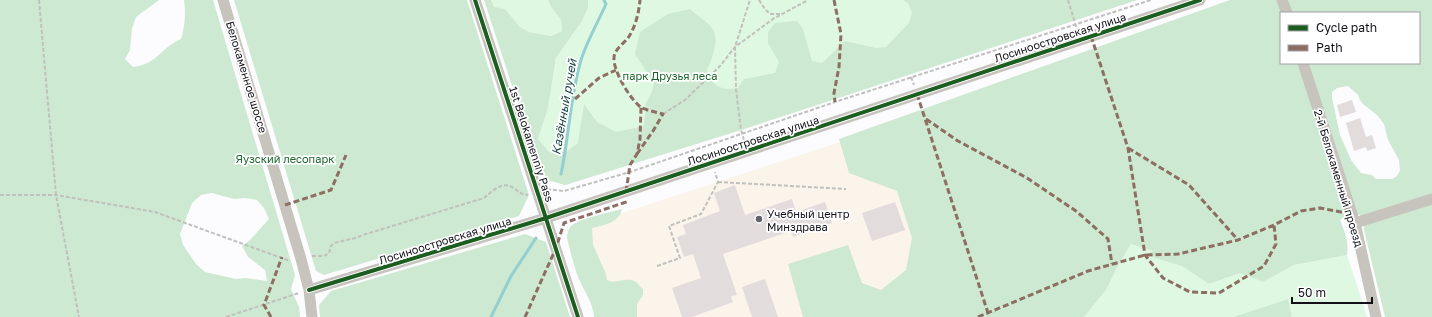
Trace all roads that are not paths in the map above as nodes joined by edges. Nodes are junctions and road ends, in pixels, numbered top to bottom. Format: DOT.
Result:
graph roads {
  1 [pos="223,0"];
  2 [pos="476,0"];
  3 [pos="1200,0"];
  4 [pos="1282,0"];
  5 [pos="1287,12"];
  6 [pos="1303,64"];
  7 [pos="1432,199"];
  8 [pos="546,218"];
  9 [pos="1355,223"];
  10 [pos="309,290"];
  11 [pos="312,317"];
  12 [pos="578,317"];
  13 [pos="1376,317"];
  1 -- 10 [label="street, Белокаменное шоссе"];
  2 -- 8 [label="street, 1st Belokamenniy Pass"];
  3 -- 8 [label="street, Лосиноостровская улица"];
  4 -- 5 [label="street"];
  6 -- 9 [label="street, 2-й Белокаменный проезд"];
  7 -- 9 [label="street"];
  8 -- 10 [label="street, Лосиноостровская улица"];
  8 -- 12 [label="street, 1st Belokamenniy Pass"];
  9 -- 13 [label="street, 2-й Белокаменный проезд"];
  10 -- 11 [label="street, Белокаменное шоссе"];
}
